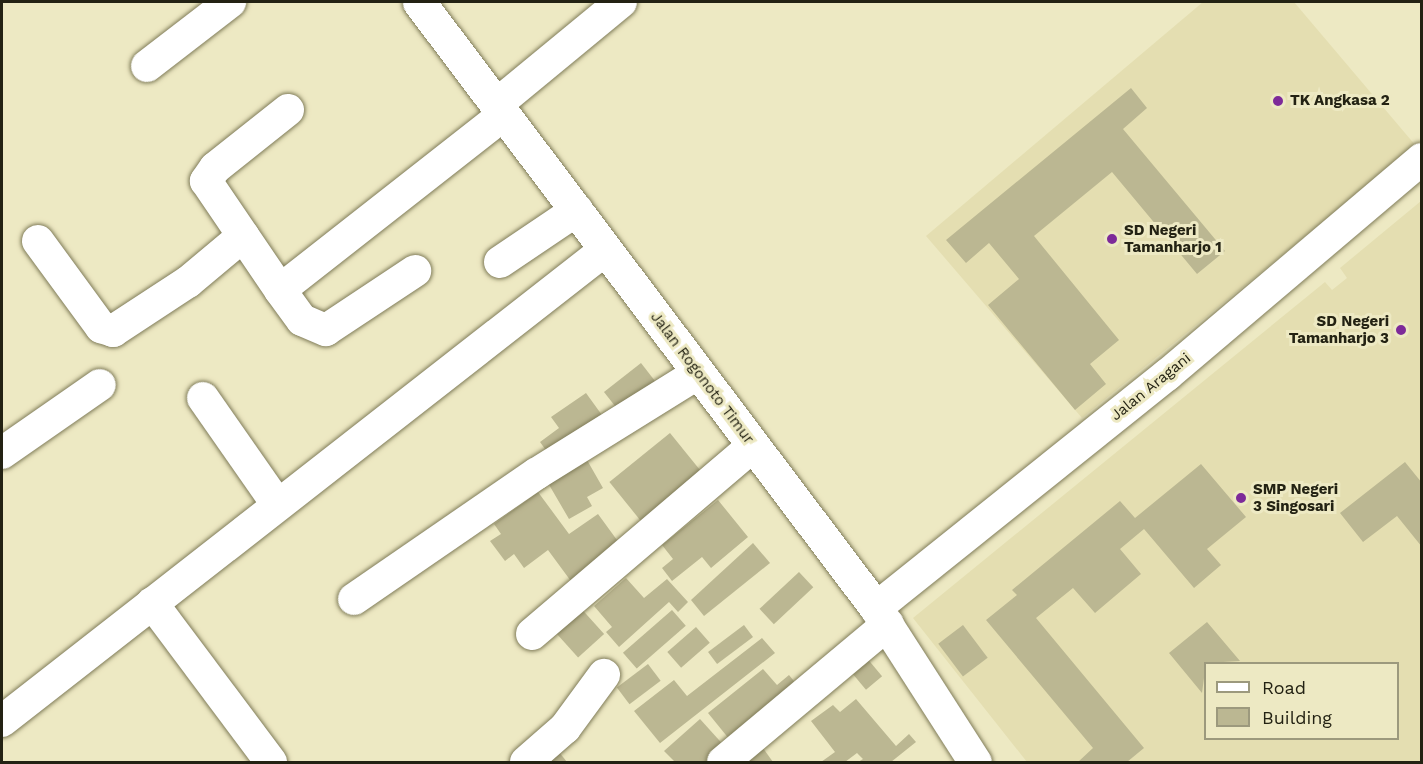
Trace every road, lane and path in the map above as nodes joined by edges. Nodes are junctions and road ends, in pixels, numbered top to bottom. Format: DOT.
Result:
graph roads {
  1 [pos="230,2"];
  2 [pos="419,2"];
  3 [pos="621,2"];
  4 [pos="147,66"];
  5 [pos="288,110"];
  6 [pos="500,110"];
  7 [pos="1422,159"];
  8 [pos="577,210"];
  9 [pos="243,236"];
  10 [pos="38,241"];
  11 [pos="605,250"];
  12 [pos="500,262"];
  13 [pos="415,271"];
  14 [pos="280,290"];
  15 [pos="698,373"];
  16 [pos="100,385"];
  17 [pos="203,398"];
  18 [pos="753,446"];
  19 [pos="2,453"];
  20 [pos="277,504"];
  21 [pos="354,599"];
  22 [pos="152,603"];
  23 [pos="882,616"];
  24 [pos="532,634"];
  25 [pos="604,675"];
  26 [pos="2,721"];
  27 [pos="271,762"];
  28 [pos="526,762"];
  29 [pos="723,762"];
  30 [pos="975,762"];
  1 -- 4 [label="street"];
  2 -- 6 [label="main road, Jalan Rogonoto Timur"];
  3 -- 6 [label="street"];
  5 -- 9 [label="street"];
  6 -- 8 [label="main road, Jalan Rogonoto Timur"];
  6 -- 14 [label="street"];
  7 -- 23 [label="street, Jalan Aragani"];
  8 -- 11 [label="main road, Jalan Rogonoto Timur"];
  8 -- 12 [label="street"];
  9 -- 10 [label="street"];
  9 -- 14 [label="street"];
  11 -- 15 [label="main road, Jalan Rogonoto Timur"];
  11 -- 20 [label="street"];
  13 -- 14 [label="street"];
  15 -- 18 [label="main road, Jalan Rogonoto Timur"];
  15 -- 21 [label="street"];
  16 -- 19 [label="street"];
  17 -- 20 [label="street"];
  18 -- 23 [label="main road, Jalan Rogonoto Timur"];
  18 -- 24 [label="street"];
  20 -- 22 [label="street"];
  22 -- 26 [label="street"];
  22 -- 27 [label="street"];
  23 -- 29 [label="street, Jalan Aragani"];
  23 -- 30 [label="main road, Jalan Rogonoto Timur"];
  25 -- 28 [label="street"];
}
